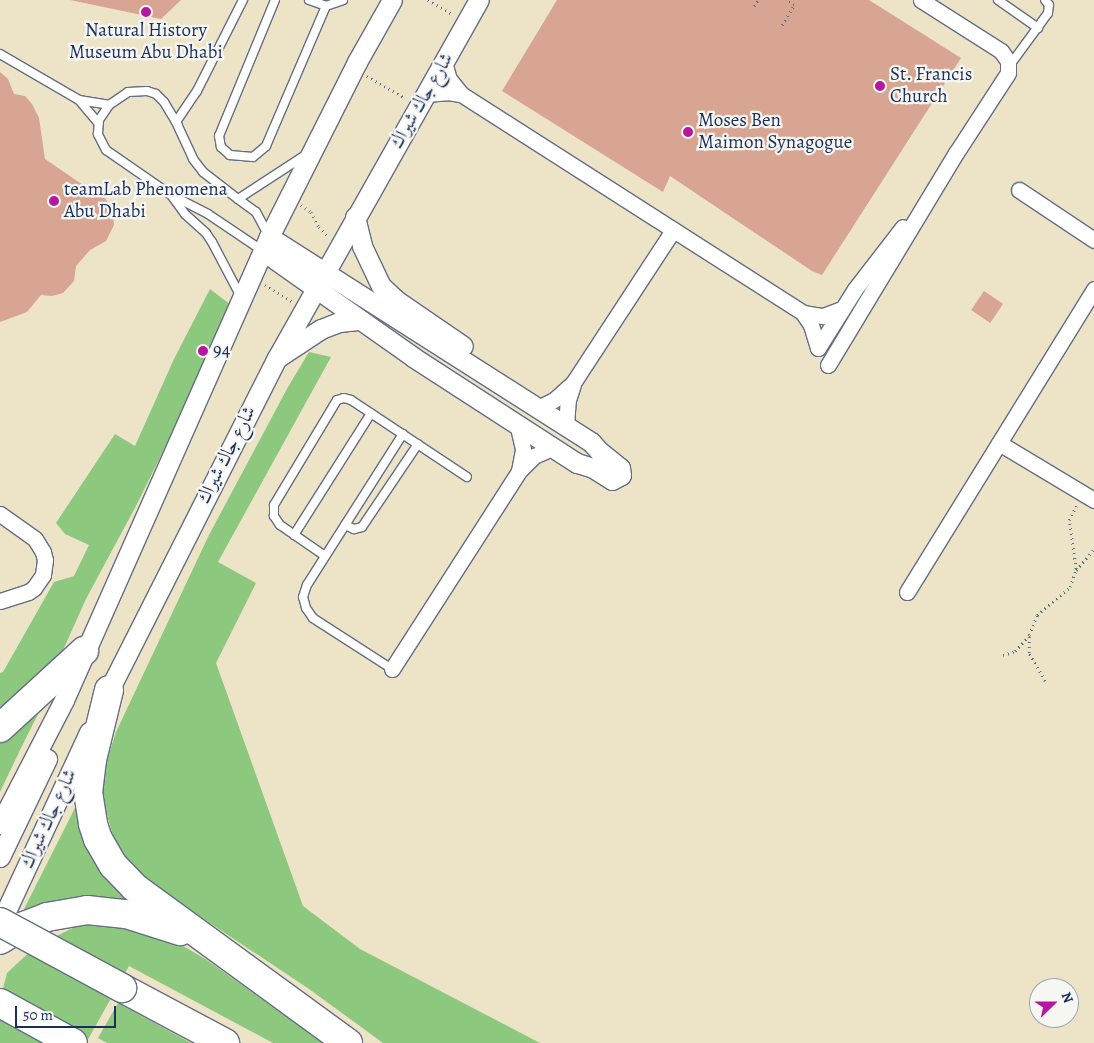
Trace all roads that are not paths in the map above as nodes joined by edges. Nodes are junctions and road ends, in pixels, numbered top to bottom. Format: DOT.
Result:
graph roads {
  1 [pos="243,0"];
  2 [pos="275,0"];
  3 [pos="311,0"];
  4 [pos="344,0"];
  5 [pos="392,0"];
  6 [pos="479,0"];
  7 [pos="920,0"];
  8 [pos="998,0"];
  9 [pos="1045,0"];
  10 [pos="1011,4"];
  11 [pos="326,6"];
  12 [pos="1038,28"];
  13 [pos="0,54"];
  14 [pos="444,62"];
  15 [pos="1009,67"];
  16 [pos="461,94"];
  17 [pos="79,100"];
  18 [pos="423,100"];
  19 [pos="109,105"];
  20 [pos="176,122"];
  21 [pos="98,123"];
  22 [pos="312,151"];
  23 [pos="1019,190"];
  24 [pos="171,195"];
  25 [pos="238,199"];
  26 [pos="922,208"];
  27 [pos="355,217"];
  28 [pos="673,230"];
  29 [pos="1094,240"];
  30 [pos="266,244"];
  31 [pos="325,273"];
  32 [pos="1094,289"];
  33 [pos="315,290"];
  34 [pos="242,299"];
  35 [pos="841,309"];
  36 [pos="802,313"];
  37 [pos="358,320"];
  38 [pos="277,358"];
  39 [pos="828,365"];
  40 [pos="487,376"];
  41 [pos="573,383"];
  42 [pos="538,408"];
  43 [pos="372,413"];
  44 [pos="517,423"];
  45 [pos="566,426"];
  46 [pos="403,434"];
  47 [pos="1000,443"];
  48 [pos="418,444"];
  49 [pos="554,447"];
  50 [pos="519,471"];
  51 [pos="467,477"];
  52 [pos="1094,500"];
  53 [pos="0,514"];
  54 [pos="345,525"];
  55 [pos="294,535"];
  56 [pos="325,556"];
  57 [pos="907,592"];
  58 [pos="0,601"];
  59 [pos="84,651"];
  60 [pos="392,669"];
  61 [pos="109,690"];
  62 [pos="64,700"];
  63 [pos="0,728"];
  64 [pos="0,824"];
  65 [pos="0,857"];
  66 [pos="6,903"];
  67 [pos="0,923"];
  68 [pos="0,940"];
  69 [pos="211,944"];
  70 [pos="0,1003"];
  71 [pos="73,1043"];
  72 [pos="225,1043"];
  73 [pos="348,1043"];
  1 -- 20 [label="lane"];
  2 -- 11 [label="lane"];
  3 -- 11 [label="lane"];
  4 -- 11 [label="lane"];
  5 -- 22 [label="street, شارع جاك شيراك"];
  6 -- 14 [label="street, شارع جاك شيراك"];
  7 -- 15 [label="street"];
  8 -- 10 [label="lane"];
  9 -- 12 [label="lane"];
  10 -- 12 [label="lane"];
  12 -- 15 [label="lane"];
  13 -- 17 [label="lane"];
  14 -- 16 [label="street"];
  14 -- 18 [label="street, شارع جاك شيراك"];
  15 -- 26 [label="street"];
  16 -- 18 [label="street"];
  16 -- 28 [label="street"];
  17 -- 19 [label="lane"];
  17 -- 21 [label="lane"];
  18 -- 27 [label="street, شارع جاك شيراك"];
  19 -- 20 [label="lane"];
  19 -- 21 [label="lane"];
  20 -- 25 [label="lane"];
  21 -- 24 [label="lane"];
  22 -- 25 [label="lane"];
  22 -- 30 [label="street, شارع جاك شيراك"];
  23 -- 29 [label="street"];
  24 -- 30 [label="lane"];
  24 -- 34 [label="lane"];
  25 -- 30 [label="lane"];
  26 -- 35 [label="street"];
  26 -- 39 [label="street"];
  27 -- 31 [label="street, شارع جاك شيراك"];
  27 -- 40 [label="street"];
  28 -- 36 [label="street"];
  28 -- 41 [label="street"];
  30 -- 31 [label="street"];
  30 -- 33 [label="street"];
  30 -- 34 [label="street, شارع جاك شيراك"];
  31 -- 33 [label="street, شارع جاك شيراك"];
  31 -- 40 [label="street"];
  32 -- 47 [label="street"];
  33 -- 37 [label="street"];
  33 -- 38 [label="street, شارع جاك شيراك"];
  34 -- 59 [label="street, شارع جاك شيراك"];
  35 -- 36 [label="street"];
  35 -- 36 [label="street"];
  37 -- 38 [label="street"];
  37 -- 44 [label="street"];
  38 -- 61 [label="street, شارع جاك شيراك"];
  40 -- 42 [label="street"];
  41 -- 42 [label="street"];
  41 -- 45 [label="street"];
  42 -- 45 [label="street"];
  43 -- 46 [label="lane"];
  43 -- 55 [label="lane"];
  43 -- 55 [label="lane"];
  44 -- 49 [label="street"];
  44 -- 50 [label="street"];
  45 -- 49 [label="street"];
  46 -- 48 [label="lane"];
  46 -- 54 [label="lane"];
  47 -- 52 [label="street"];
  47 -- 57 [label="street"];
  48 -- 51 [label="lane"];
  48 -- 54 [label="lane"];
  49 -- 50 [label="street"];
  50 -- 60 [label="street"];
  53 -- 58 [label="street"];
  54 -- 56 [label="lane"];
  55 -- 56 [label="lane"];
  56 -- 60 [label="lane"];
  59 -- 62 [label="street, شارع جاك شيراك"];
  59 -- 63 [label="highway"];
  61 -- 66 [label="street, شارع جاك شيراك"];
  61 -- 69 [label="highway"];
  62 -- 64 [label="street, شارع جاك شيراك"];
  62 -- 65 [label="street"];
  66 -- 67 [label="street, شارع جاك شيراك"];
  67 -- 72 [label="highway, bridge"];
  68 -- 69 [label="highway"];
  69 -- 73 [label="highway"];
  70 -- 71 [label="highway"];
}
